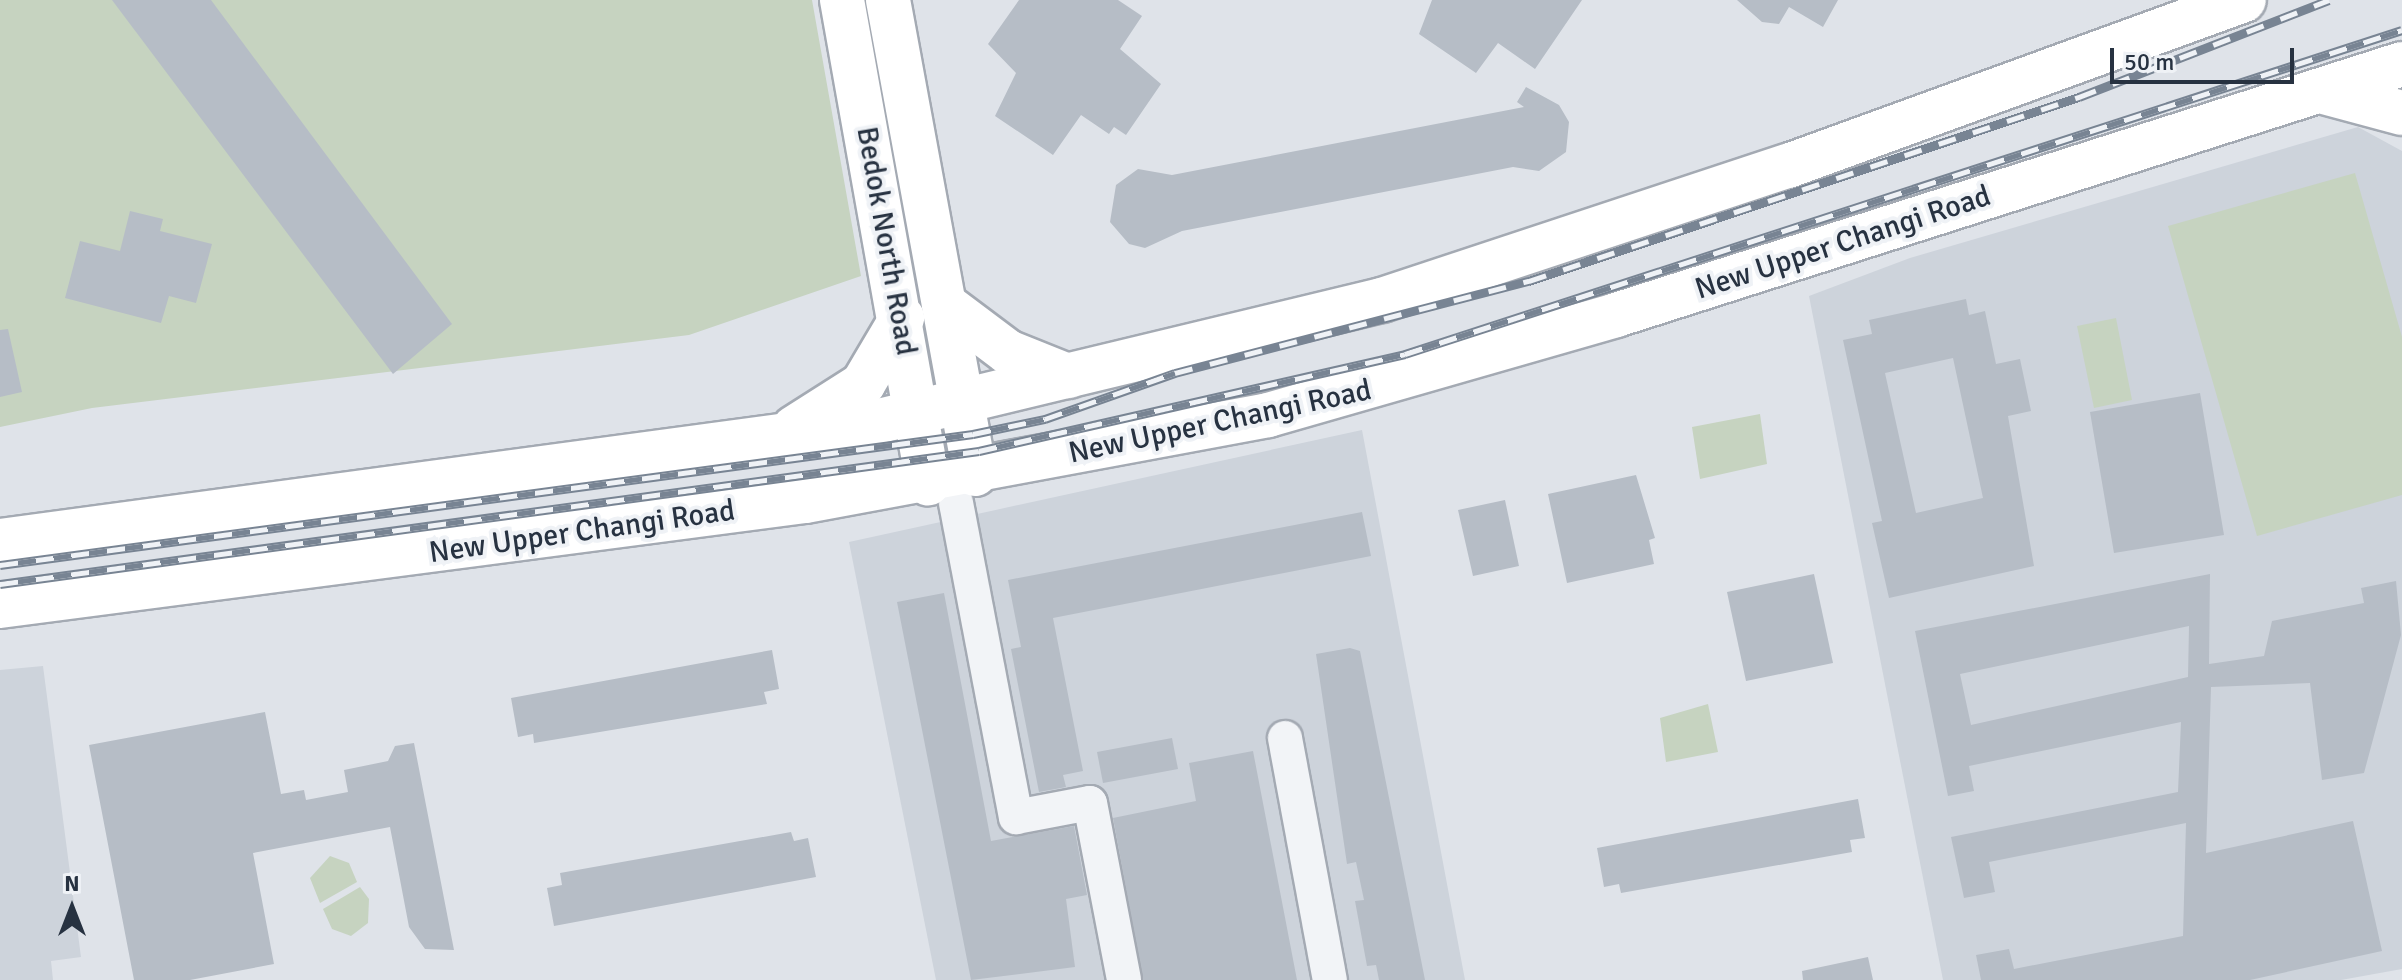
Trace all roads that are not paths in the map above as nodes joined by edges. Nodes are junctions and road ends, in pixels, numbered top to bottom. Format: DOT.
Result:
graph roads {
  1 [pos="842,0"];
  2 [pos="888,0"];
  3 [pos="2244,0"];
  4 [pos="2402,64"];
  5 [pos="2319,91"];
  6 [pos="2402,113"];
  7 [pos="944,304"];
  8 [pos="902,318"];
  9 [pos="1068,376"];
  10 [pos="961,400"];
  11 [pos="915,412"];
  12 [pos="775,440"];
  13 [pos="953,486"];
  14 [pos="0,541"];
  15 [pos="0,606"];
  16 [pos="1285,738"];
  17 [pos="1124,980"];
  18 [pos="1330,980"];
  1 -- 8 [label="main road, Bedok North Road"];
  2 -- 7 [label="main road, Bedok North Road"];
  3 -- 9 [label="main road"];
  4 -- 5 [label="main road, New Upper Changi Road"];
  5 -- 6 [label="main road"];
  5 -- 13 [label="main road, New Upper Changi Road"];
  7 -- 9 [label="main road"];
  7 -- 10 [label="main road, Bedok North Road"];
  8 -- 11 [label="main road, Bedok North Road"];
  8 -- 12 [label="main road"];
  9 -- 10 [label="main road"];
  10 -- 11 [label="main road"];
  10 -- 13 [label="main road, Bedok North Road"];
  11 -- 12 [label="main road"];
  11 -- 13 [label="main road, Bedok North Road"];
  12 -- 14 [label="main road"];
  13 -- 15 [label="main road, New Upper Changi Road"];
  13 -- 17 [label="street"];
  16 -- 18 [label="street"];
}
